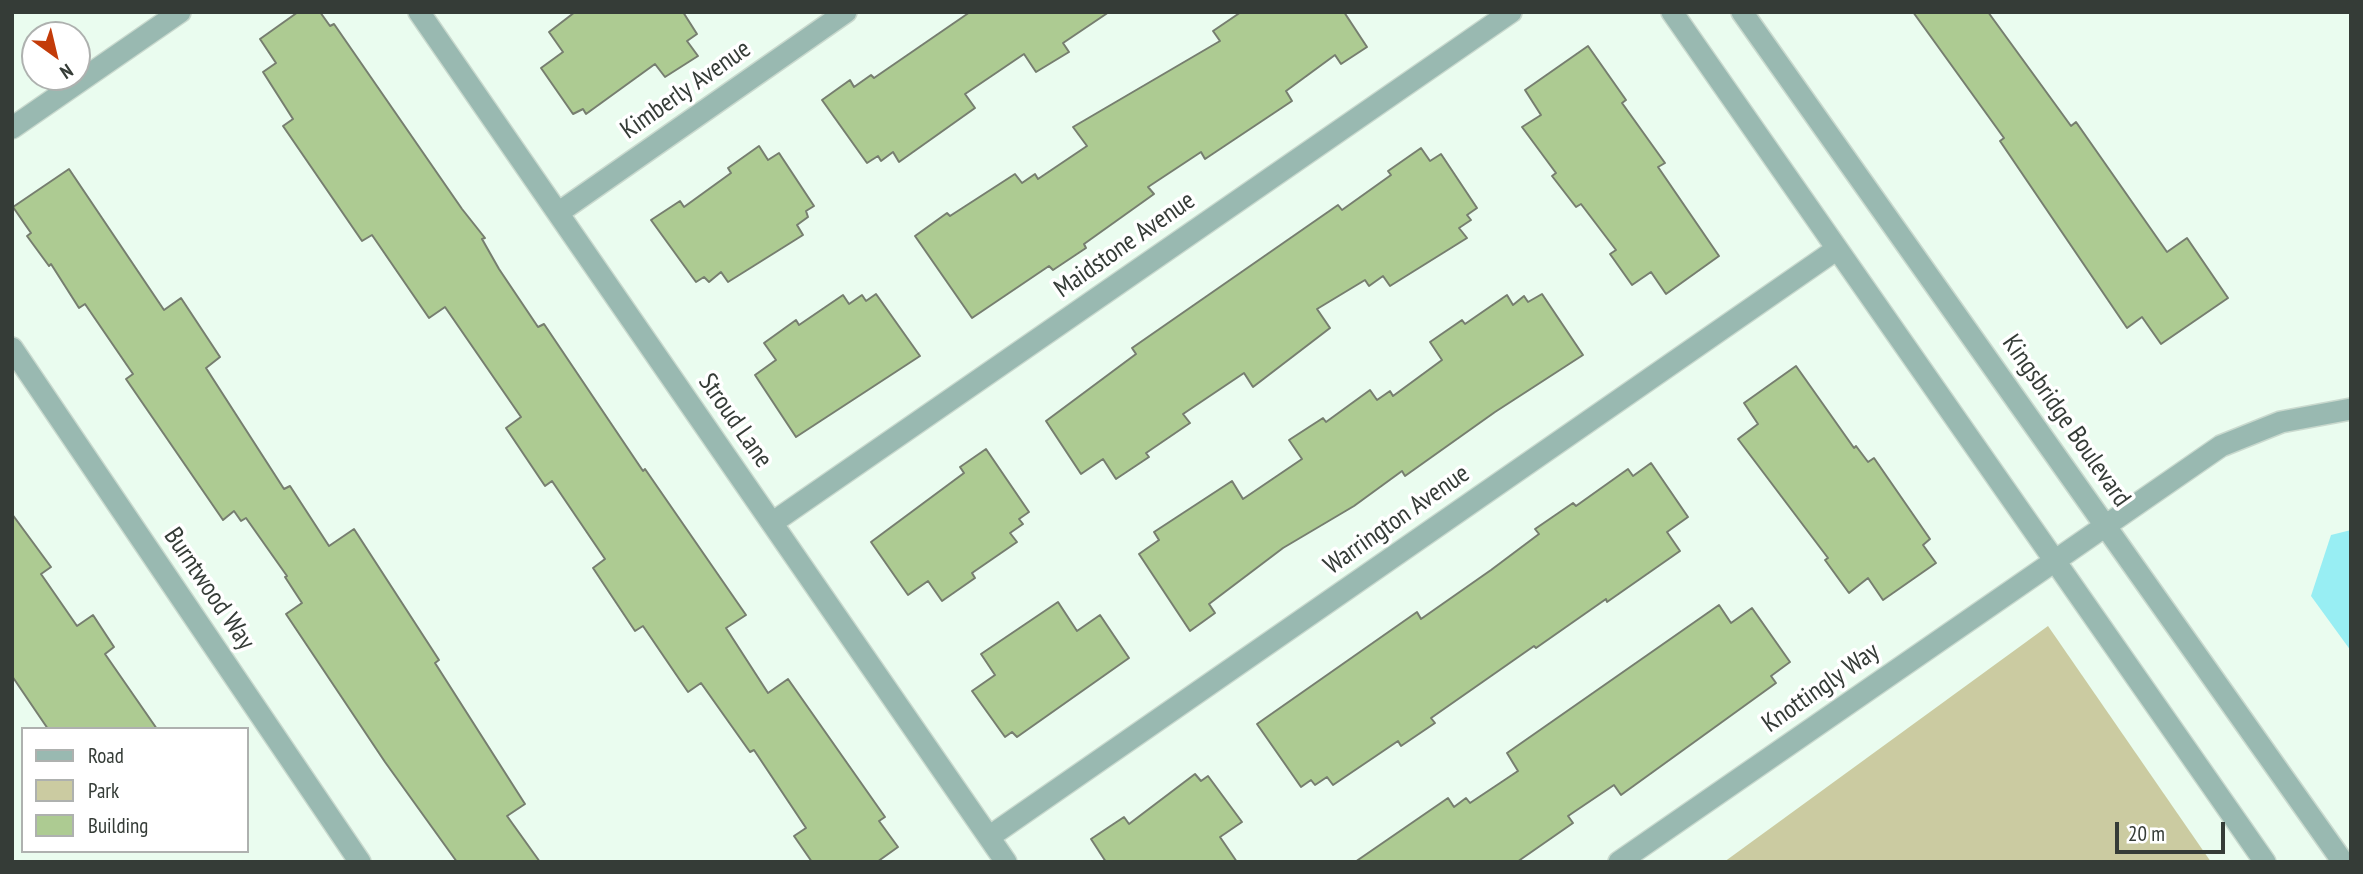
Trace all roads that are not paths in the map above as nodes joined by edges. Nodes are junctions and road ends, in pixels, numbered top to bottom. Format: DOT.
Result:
graph roads {
  1 [pos="180,12"];
  2 [pos="419,12"];
  3 [pos="846,12"];
  4 [pos="1511,12"];
  5 [pos="1672,12"];
  6 [pos="1742,12"];
  7 [pos="12,128"];
  8 [pos="558,213"];
  9 [pos="1837,249"];
  10 [pos="12,348"];
  11 [pos="2351,409"];
  12 [pos="772,523"];
  13 [pos="2106,526"];
  14 [pos="2055,561"];
  15 [pos="989,837"];
  16 [pos="360,862"];
  17 [pos="1006,862"];
  18 [pos="1619,862"];
  19 [pos="2265,862"];
  20 [pos="2343,862"];
  1 -- 7 [label="street"];
  2 -- 8 [label="street, Stroud Lane"];
  3 -- 8 [label="street, Kimberly Avenue"];
  4 -- 12 [label="street, Maidstone Avenue"];
  5 -- 9 [label="street"];
  6 -- 13 [label="street, Kingsbridge Boulevard"];
  8 -- 12 [label="street, Stroud Lane"];
  9 -- 14 [label="street"];
  9 -- 15 [label="street, Warrington Avenue"];
  10 -- 16 [label="street, Burntwood Way"];
  11 -- 13 [label="street, Knottingly Way"];
  12 -- 15 [label="street, Stroud Lane"];
  13 -- 14 [label="street, Knottingly Way"];
  13 -- 20 [label="street, Kingsbridge Boulevard"];
  14 -- 18 [label="street, Knottingly Way"];
  14 -- 19 [label="street"];
  15 -- 17 [label="street, Stroud Lane"];
}
